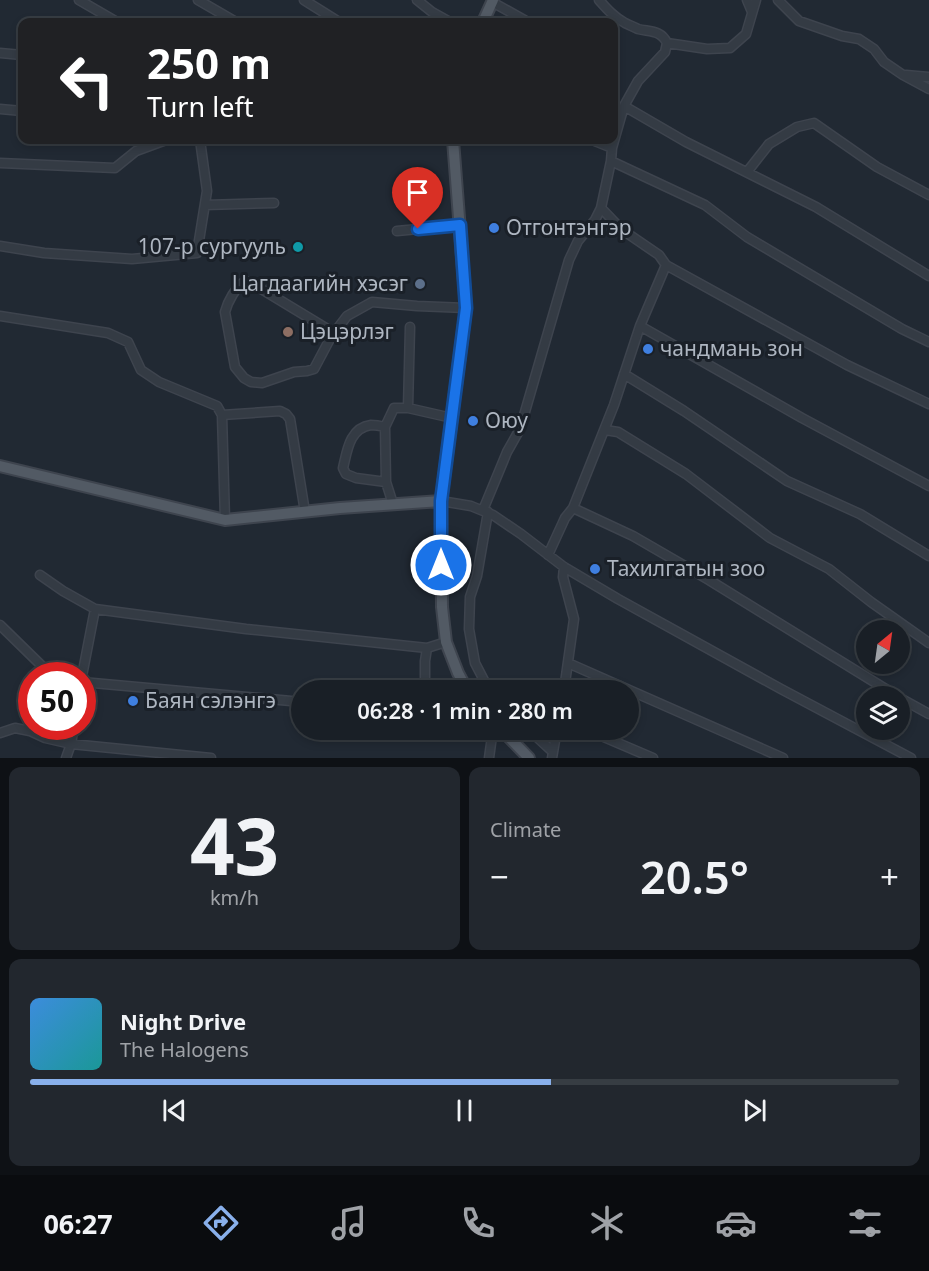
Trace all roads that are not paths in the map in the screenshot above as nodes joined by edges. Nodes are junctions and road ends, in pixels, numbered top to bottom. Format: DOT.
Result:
graph roads {
  1 [pos="79,0"];
  2 [pos="198,0"];
  3 [pos="304,0"];
  4 [pos="417,0"];
  5 [pos="599,0"];
  6 [pos="747,0"];
  7 [pos="756,0"];
  8 [pos="778,0"];
  9 [pos="492,1"];
  10 [pos="752,12"];
  11 [pos="110,18"];
  12 [pos="229,18"];
  13 [pos="333,18"];
  14 [pos="444,18"];
  15 [pos="485,18"];
  16 [pos="521,18"];
  17 [pos="617,18"];
  18 [pos="618,19"];
  19 [pos="667,43"];
  20 [pos="0,53"];
  21 [pos="18,55"];
  22 [pos="903,75"];
  23 [pos="929,77"];
  24 [pos="929,89"];
  25 [pos="624,106"];
  26 [pos="0,109"];
  27 [pos="18,111"];
  28 [pos="618,127"];
  29 [pos="152,144"];
  30 [pos="201,144"];
  31 [pos="453,144"];
  32 [pos="602,144"];
  33 [pos="613,144"];
  34 [pos="612,148"];
  35 [pos="611,161"];
  36 [pos="0,163"];
  37 [pos="747,172"];
  38 [pos="929,195"];
  39 [pos="274,203"];
  40 [pos="205,205"];
  41 [pos="601,207"];
  42 [pos="460,225"];
  43 [pos="397,231"];
  44 [pos="0,246"];
  45 [pos="666,266"];
  46 [pos="929,276"];
  47 [pos="466,308"];
  48 [pos="0,316"];
  49 [pos="640,326"];
  50 [pos="410,327"];
  51 [pos="334,333"];
  52 [pos="929,342"];
  53 [pos="624,374"];
  54 [pos="929,404"];
  55 [pos="408,408"];
  56 [pos="222,415"];
  57 [pos="452,418"];
  58 [pos="386,427"];
  59 [pos="605,430"];
  60 [pos="0,466"];
  61 [pos="386,482"];
  62 [pos="929,486"];
  63 [pos="441,501"];
  64 [pos="393,504"];
  65 [pos="573,508"];
  66 [pos="486,511"];
  67 [pos="305,512"];
  68 [pos="225,520"];
  69 [pos="548,555"];
  70 [pos="929,556"];
  71 [pos="564,567"];
  72 [pos="40,575"];
  73 [pos="95,609"];
  74 [pos="0,625"];
  75 [pos="446,642"];
  76 [pos="929,643"];
  77 [pos="427,648"];
  78 [pos="38,662"];
  79 [pos="85,662"];
  80 [pos="568,663"];
  81 [pos="425,680"];
  82 [pos="462,680"];
  83 [pos="484,680"];
  84 [pos="565,680"];
  85 [pos="96,683"];
  86 [pos="880,686"];
  87 [pos="291,701"];
  88 [pos="910,704"];
  89 [pos="929,714"];
  90 [pos="0,733"];
  91 [pos="72,740"];
  92 [pos="491,740"];
  93 [pos="512,740"];
  94 [pos="538,740"];
  95 [pos="555,740"];
  96 [pos="611,740"];
  97 [pos="72,744"];
  98 [pos="552,756"];
  99 [pos="66,758"];
  100 [pos="211,758"];
  101 [pos="489,758"];
  102 [pos="529,758"];
  103 [pos="653,758"];
  104 [pos="783,758"];
  105 [pos="911,758"];
  1 -- 11 [label="street"];
  2 -- 12 [label="street"];
  3 -- 13 [label="street"];
  4 -- 14 [label="street"];
  5 -- 17 [label="street"];
  6 -- 10 [label="street"];
  7 -- 10 [label="street"];
  8 -- 22 [label="street"];
  9 -- 15 [label="main road"];
  9 -- 16 [label="street"];
  10 -- 19 [label="street"];
  18 -- 19 [label="street"];
  19 -- 25 [label="street"];
  20 -- 21 [label="street"];
  22 -- 23 [label="street"];
  22 -- 24 [label="street"];
  25 -- 28 [label="street"];
  25 -- 37 [label="street"];
  26 -- 27 [label="street"];
  29 -- 36 [label="street"];
  30 -- 40 [label="street"];
  31 -- 42 [label="main road"];
  32 -- 34 [label="street"];
  33 -- 34 [label="street"];
  34 -- 35 [label="street"];
  35 -- 41 [label="street"];
  35 -- 52 [label="street"];
  37 -- 38 [label="street"];
  37 -- 46 [label="street"];
  39 -- 40 [label="street"];
  40 -- 44 [label="street"];
  41 -- 45 [label="street"];
  41 -- 66 [label="street"];
  42 -- 43 [label="street"];
  42 -- 47 [label="main road"];
  45 -- 49 [label="street"];
  45 -- 54 [label="street"];
  47 -- 51 [label="street"];
  47 -- 57 [label="main road"];
  48 -- 56 [label="street"];
  49 -- 53 [label="street"];
  49 -- 62 [label="street"];
  50 -- 55 [label="street"];
  51 -- 51 [label="street"];
  53 -- 59 [label="street"];
  53 -- 70 [label="street"];
  55 -- 57 [label="street"];
  55 -- 58 [label="street"];
  56 -- 67 [label="street"];
  56 -- 68 [label="street"];
  57 -- 63 [label="main road"];
  58 -- 61 [label="street"];
  58 -- 61 [label="street"];
  59 -- 65 [label="street"];
  59 -- 76 [label="street"];
  60 -- 68 [label="main road"];
  61 -- 64 [label="street"];
  63 -- 64 [label="main road"];
  63 -- 66 [label="street"];
  63 -- 75 [label="main road"];
  64 -- 67 [label="main road"];
  65 -- 69 [label="street"];
  65 -- 86 [label="street"];
  66 -- 69 [label="street"];
  66 -- 83 [label="street"];
  67 -- 68 [label="main road"];
  69 -- 71 [label="street"];
  71 -- 80 [label="street"];
  71 -- 105 [label="street"];
  72 -- 73 [label="street"];
  73 -- 77 [label="street"];
  73 -- 79 [label="street"];
  74 -- 78 [label="street"];
  75 -- 77 [label="street"];
  75 -- 82 [label="main road"];
  77 -- 81 [label="street"];
  80 -- 84 [label="street"];
  80 -- 104 [label="street"];
  85 -- 87 [label="street"];
  88 -- 89 [label="street"];
  90 -- 97 [label="street"];
  91 -- 97 [label="street"];
  92 -- 101 [label="street"];
  93 -- 102 [label="main road"];
  94 -- 98 [label="street"];
  95 -- 98 [label="street"];
  96 -- 103 [label="street"];
  97 -- 99 [label="street"];
  97 -- 100 [label="street"];
}
